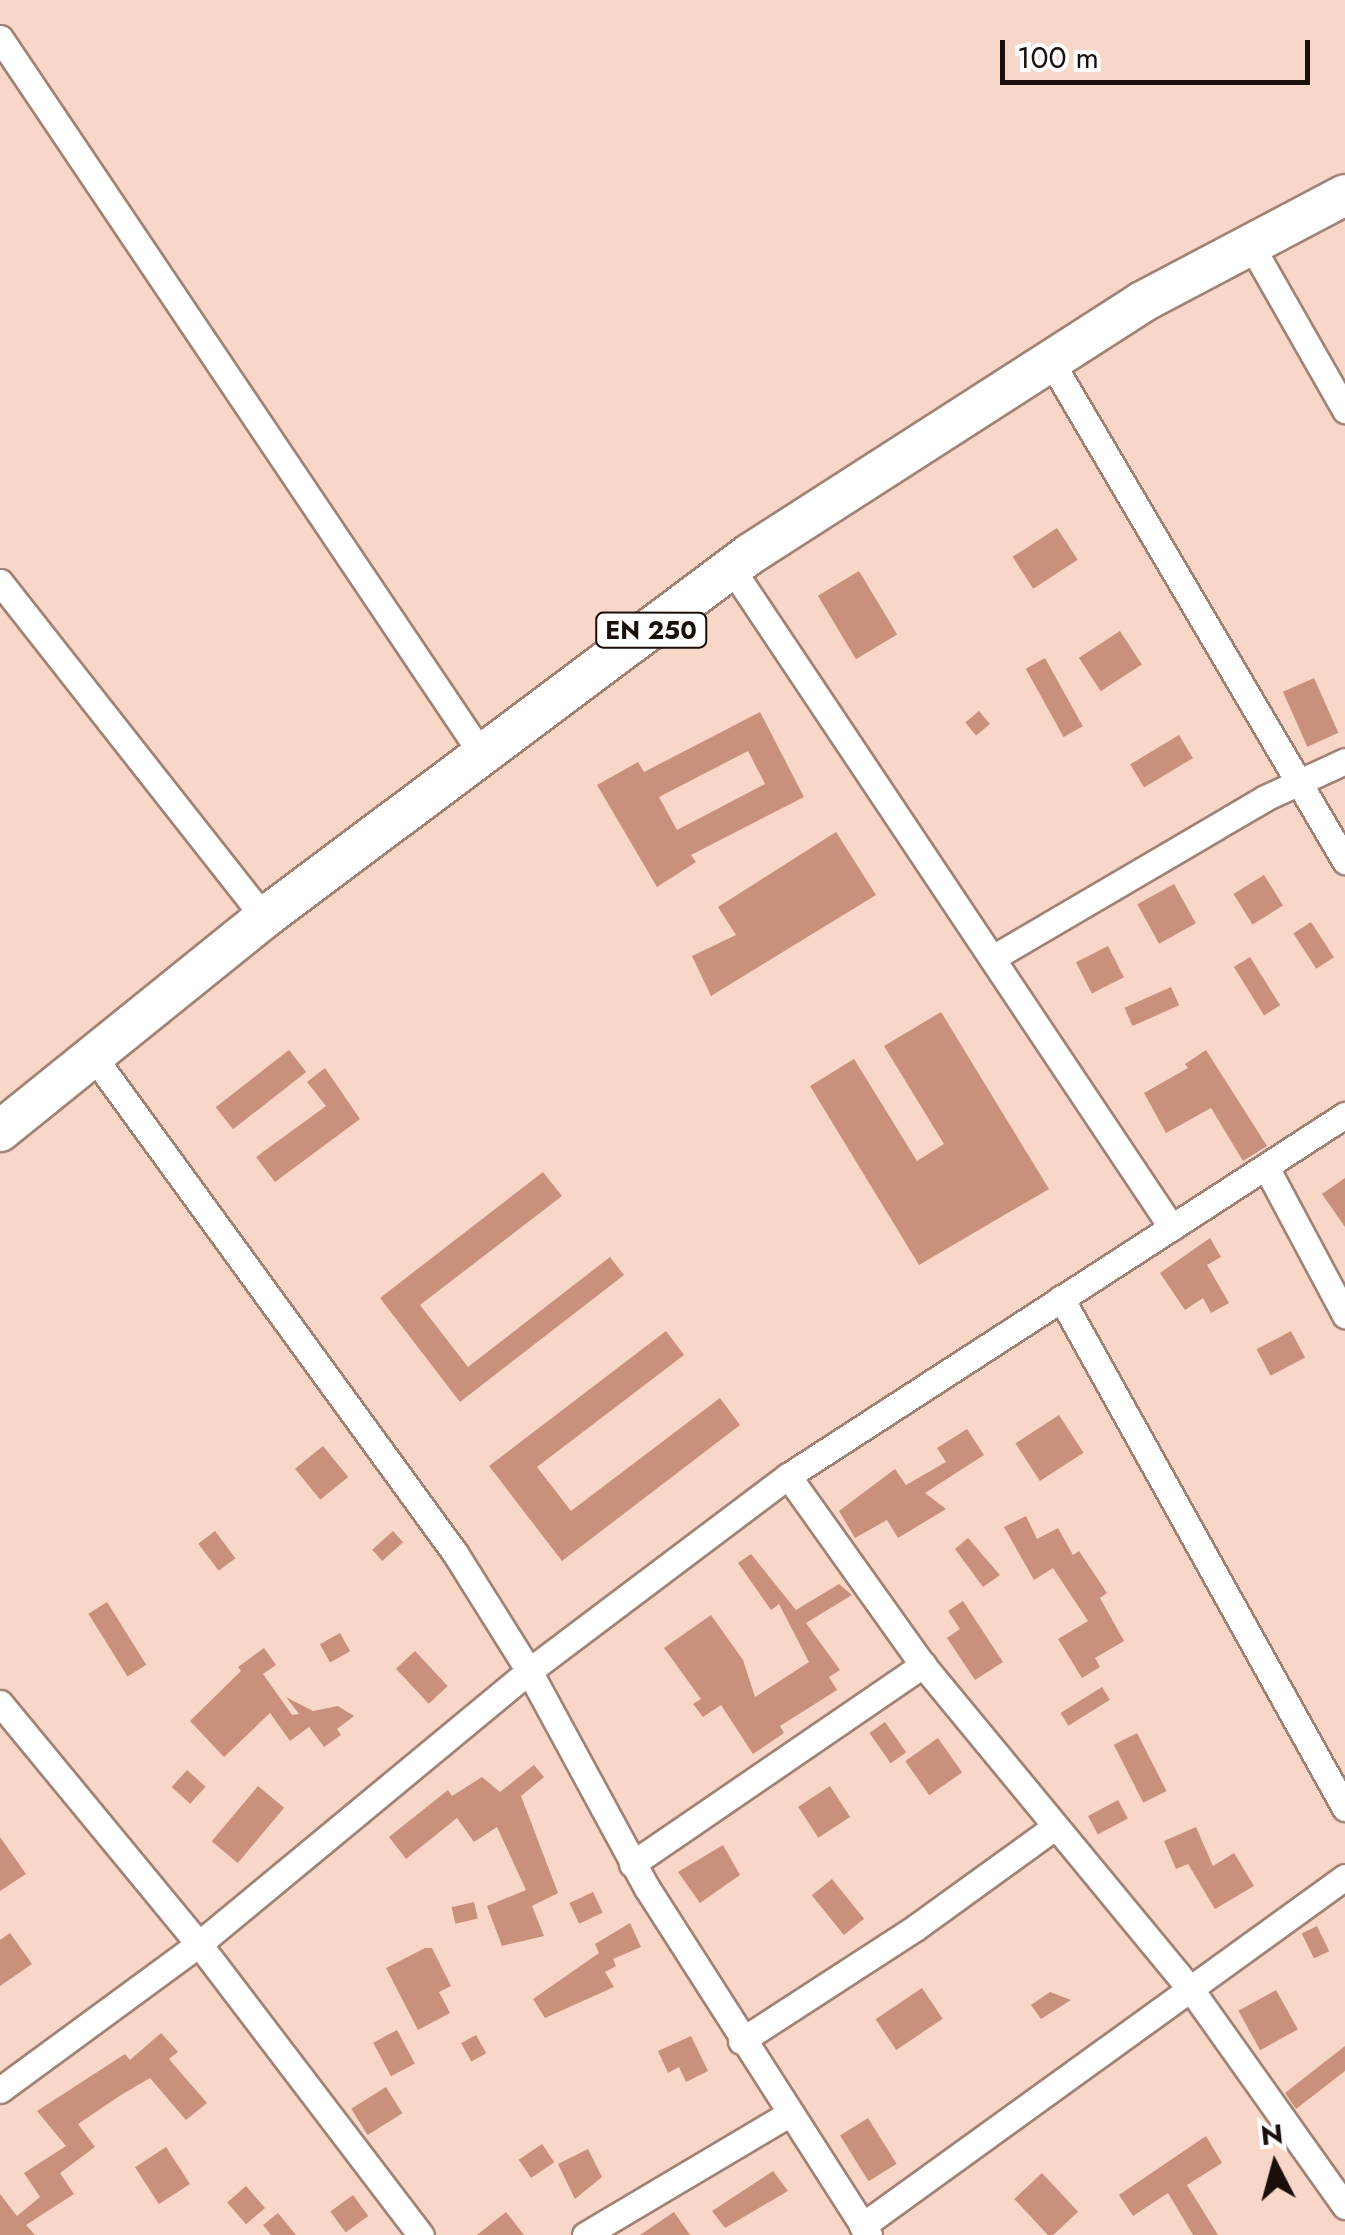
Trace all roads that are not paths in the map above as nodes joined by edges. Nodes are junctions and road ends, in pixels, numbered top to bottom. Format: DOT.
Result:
graph roads {
  1 [pos="0,38"];
  2 [pos="1345,194"];
  3 [pos="1252,248"];
  4 [pos="1053,365"];
  5 [pos="1345,410"];
  6 [pos="732,569"];
  7 [pos="0,582"];
  8 [pos="481,753"];
  9 [pos="1345,761"];
  10 [pos="1296,782"];
  11 [pos="1345,861"];
  12 [pos="264,918"];
  13 [pos="996,956"];
  14 [pos="93,1056"];
  15 [pos="1345,1115"];
  16 [pos="0,1130"];
  17 [pos="1267,1169"];
  18 [pos="1172,1228"];
  19 [pos="1060,1298"];
  20 [pos="1345,1314"];
  21 [pos="788,1476"];
  22 [pos="923,1665"];
  23 [pos="529,1671"];
  24 [pos="0,1703"];
  25 [pos="1345,1808"];
  26 [pos="1053,1828"];
  27 [pos="632,1864"];
  28 [pos="1345,1877"];
  29 [pos="198,1944"];
  30 [pos="1192,1991"];
  31 [pos="741,2041"];
  32 [pos="0,2090"];
  33 [pos="786,2115"];
  34 [pos="1345,2206"];
  35 [pos="865,2231"];
  36 [pos="421,2235"];
  37 [pos="584,2235"];
  1 -- 8 [label="street"];
  2 -- 3 [label="main road, EN 250"];
  3 -- 4 [label="main road, EN 250"];
  3 -- 5 [label="street"];
  4 -- 6 [label="main road, EN 250"];
  4 -- 10 [label="street"];
  6 -- 8 [label="main road, EN 250"];
  6 -- 13 [label="street"];
  7 -- 12 [label="street"];
  8 -- 12 [label="main road, EN 250"];
  9 -- 10 [label="street"];
  10 -- 11 [label="street"];
  10 -- 13 [label="street"];
  12 -- 14 [label="main road, EN 250"];
  13 -- 18 [label="street"];
  14 -- 16 [label="main road, EN 250"];
  14 -- 23 [label="street"];
  15 -- 17 [label="street"];
  17 -- 18 [label="street"];
  17 -- 20 [label="street"];
  18 -- 19 [label="street"];
  19 -- 21 [label="street"];
  19 -- 25 [label="street"];
  21 -- 22 [label="street"];
  21 -- 23 [label="street"];
  22 -- 26 [label="street"];
  22 -- 27 [label="street"];
  23 -- 27 [label="street"];
  23 -- 29 [label="street"];
  24 -- 29 [label="street"];
  26 -- 30 [label="street"];
  26 -- 31 [label="street"];
  27 -- 31 [label="street"];
  28 -- 30 [label="street"];
  29 -- 32 [label="street"];
  29 -- 36 [label="street"];
  30 -- 34 [label="street"];
  30 -- 35 [label="street"];
  31 -- 33 [label="street"];
  33 -- 35 [label="street"];
  33 -- 37 [label="street"];
}
